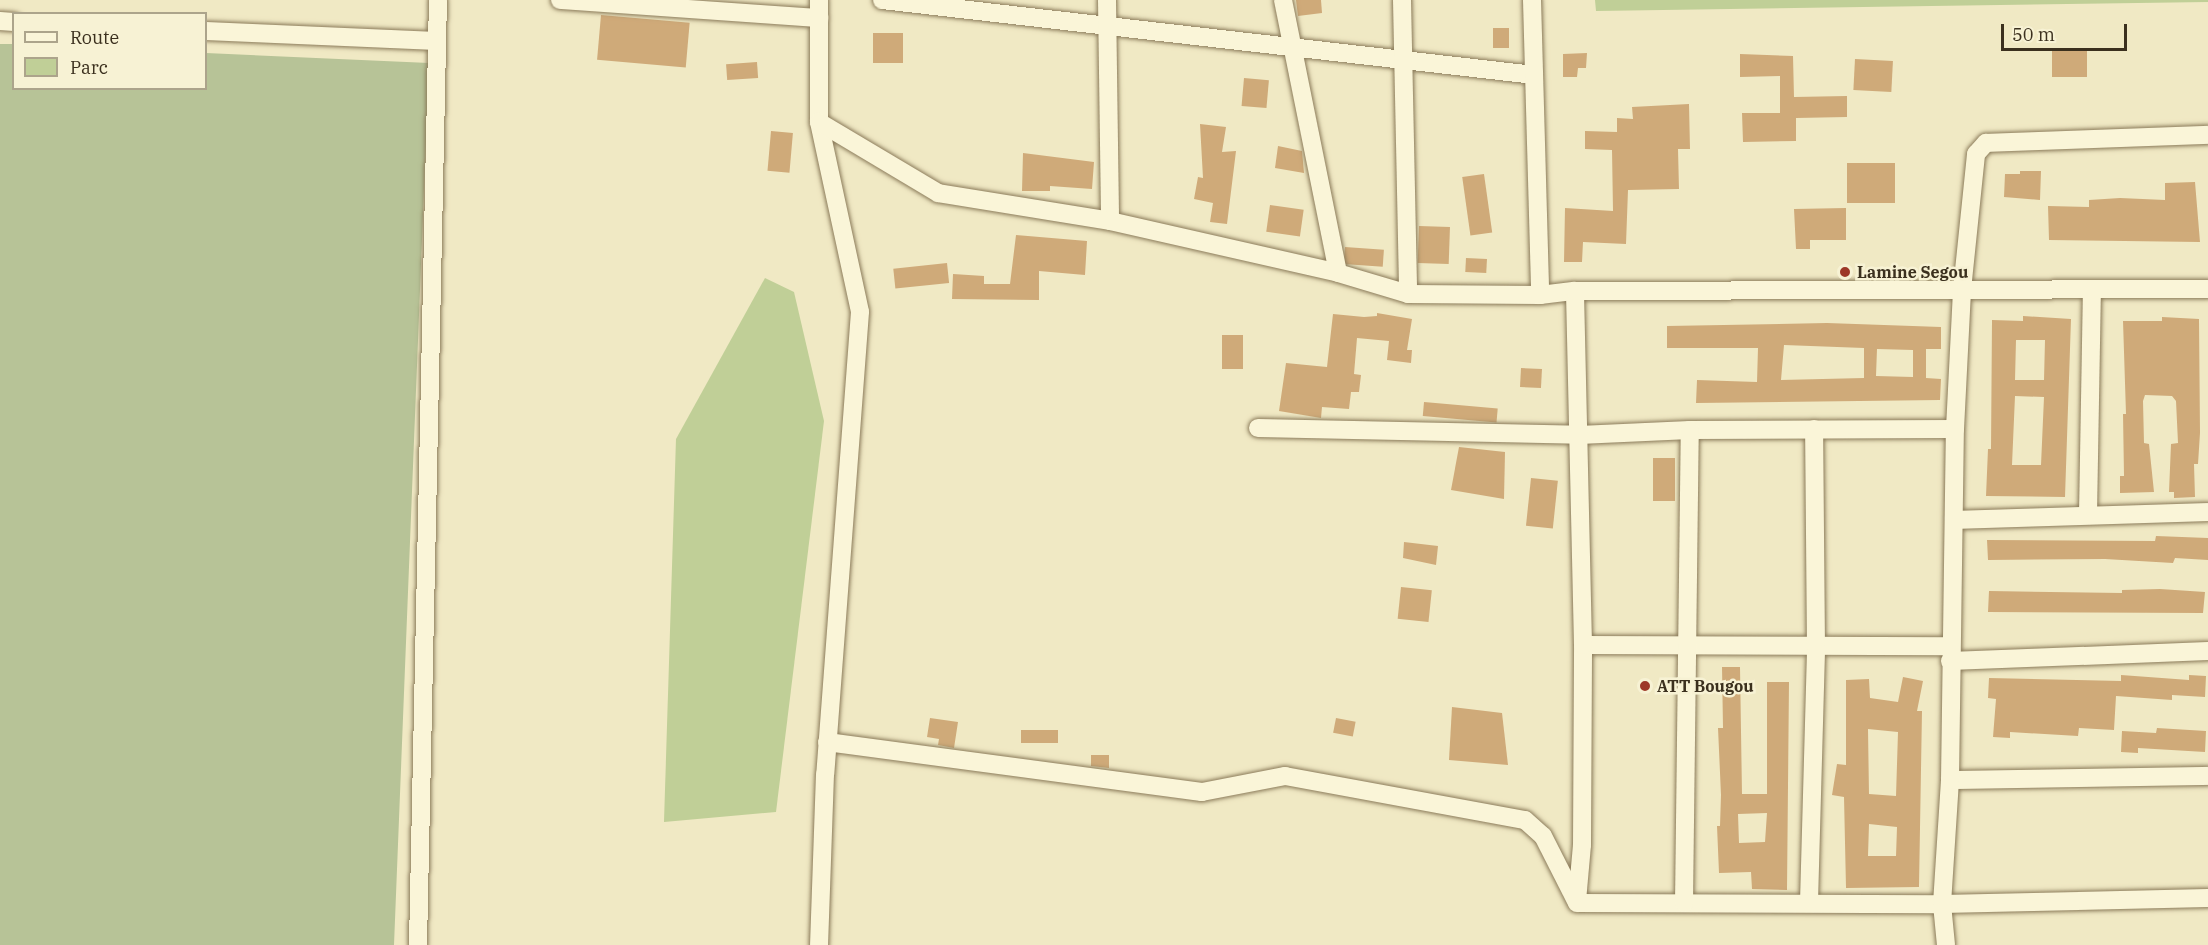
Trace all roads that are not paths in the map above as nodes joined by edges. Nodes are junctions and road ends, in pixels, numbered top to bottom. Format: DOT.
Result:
graph roads {
  1 [pos="438,0"];
  2 [pos="560,0"];
  3 [pos="882,0"];
  4 [pos="1107,0"];
  5 [pos="1283,0"];
  6 [pos="1402,0"];
  7 [pos="1532,0"];
  8 [pos="819,9"];
  9 [pos="1107,24"];
  10 [pos="207,30"];
  11 [pos="437,41"];
  12 [pos="1293,46"];
  13 [pos="1403,59"];
  14 [pos="1534,75"];
  15 [pos="819,122"];
  16 [pos="2208,135"];
  17 [pos="1110,221"];
  18 [pos="1338,273"];
  19 [pos="2208,289"];
  20 [pos="1962,290"];
  21 [pos="1575,291"];
  22 [pos="2092,291"];
  23 [pos="1408,294"];
  24 [pos="1540,295"];
  25 [pos="1258,428"];
  26 [pos="1814,429"];
  27 [pos="1956,429"];
  28 [pos="1690,430"];
  29 [pos="1579,435"];
  30 [pos="2208,512"];
  31 [pos="2088,515"];
  32 [pos="1954,520"];
  33 [pos="1583,645"];
  34 [pos="1686,647"];
  35 [pos="1816,648"];
  36 [pos="2208,651"];
  37 [pos="1951,653"];
  38 [pos="827,742"];
  39 [pos="2208,776"];
  40 [pos="1950,780"];
  41 [pos="2208,898"];
  42 [pos="1809,902"];
  43 [pos="1577,903"];
  44 [pos="1684,903"];
  45 [pos="1942,904"];
  46 [pos="418,945"];
  47 [pos="819,945"];
  48 [pos="1946,945"];
  1 -- 11 [label="street"];
  2 -- 8 [label="street"];
  3 -- 9 [label="street"];
  4 -- 9 [label="street"];
  5 -- 12 [label="street"];
  6 -- 13 [label="street"];
  7 -- 14 [label="street"];
  8 -- 15 [label="street"];
  9 -- 12 [label="street"];
  9 -- 17 [label="street"];
  10 -- 11 [label="street"];
  11 -- 46 [label="street"];
  12 -- 13 [label="street"];
  12 -- 18 [label="street"];
  13 -- 14 [label="street"];
  13 -- 23 [label="street"];
  14 -- 24 [label="street"];
  15 -- 17 [label="street"];
  15 -- 38 [label="street"];
  16 -- 20 [label="street"];
  17 -- 18 [label="street"];
  18 -- 23 [label="street"];
  19 -- 22 [label="street"];
  20 -- 21 [label="street"];
  20 -- 22 [label="street"];
  20 -- 27 [label="street"];
  21 -- 24 [label="street"];
  21 -- 29 [label="street"];
  22 -- 31 [label="street"];
  23 -- 24 [label="street"];
  25 -- 29 [label="street"];
  26 -- 27 [label="street"];
  26 -- 28 [label="street"];
  26 -- 35 [label="street"];
  27 -- 32 [label="street"];
  28 -- 29 [label="street"];
  28 -- 34 [label="street"];
  29 -- 33 [label="street"];
  30 -- 31 [label="street"];
  31 -- 32 [label="street"];
  32 -- 37 [label="street"];
  33 -- 34 [label="street"];
  33 -- 43 [label="street"];
  34 -- 35 [label="street"];
  34 -- 44 [label="street"];
  35 -- 37 [label="street"];
  35 -- 42 [label="street"];
  36 -- 37 [label="street"];
  37 -- 40 [label="street"];
  38 -- 43 [label="street"];
  38 -- 47 [label="street"];
  39 -- 40 [label="street"];
  40 -- 45 [label="street"];
  41 -- 45 [label="street"];
  42 -- 44 [label="street"];
  42 -- 45 [label="street"];
  43 -- 44 [label="street"];
  45 -- 48 [label="street"];
}
